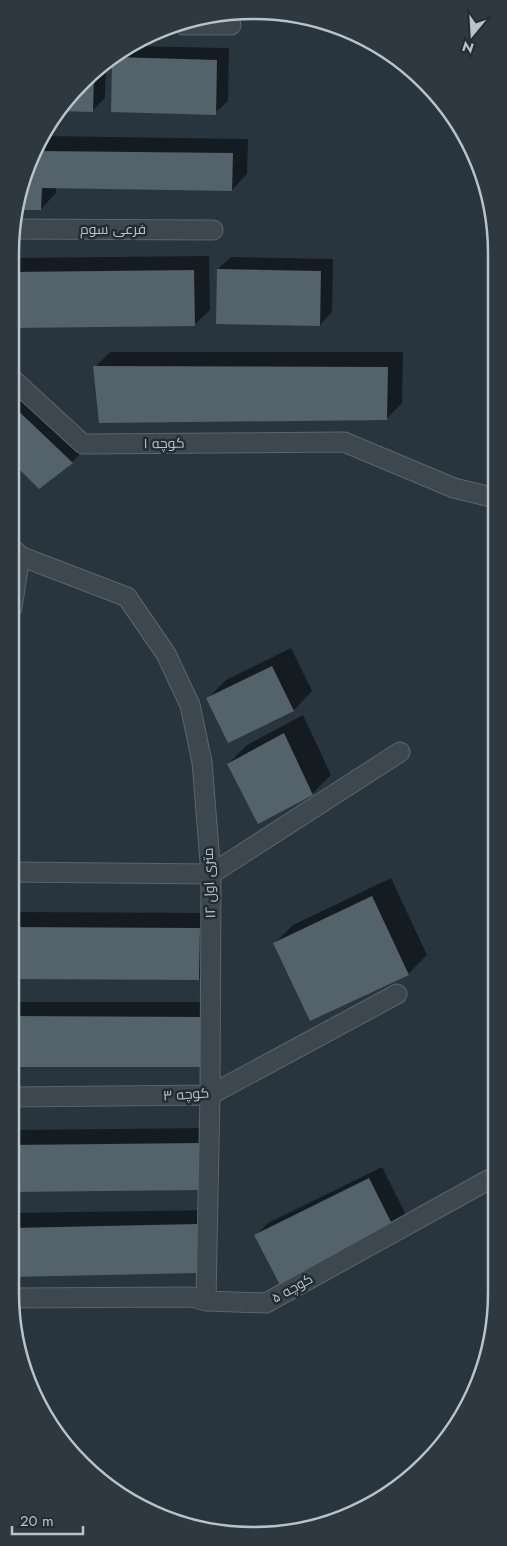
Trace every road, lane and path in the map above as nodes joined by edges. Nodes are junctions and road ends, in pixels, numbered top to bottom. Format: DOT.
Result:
graph roads {
  1 [pos="200,25"];
  2 [pos="231,25"];
  3 [pos="20,229"];
  4 [pos="214,230"];
  5 [pos="19,385"];
  6 [pos="488,496"];
  7 [pos="19,553"];
  8 [pos="400,752"];
  9 [pos="19,872"];
  10 [pos="210,874"];
  11 [pos="397,994"];
  12 [pos="210,1095"];
  13 [pos="19,1097"];
  14 [pos="488,1180"];
  15 [pos="19,1298"];
  16 [pos="206,1301"];
  1 -- 2 [label="street"];
  3 -- 4 [label="street, فرعی سوم"];
  5 -- 6 [label="street, کوچه ۱"];
  7 -- 10 [label="street, ۱۲ متری اول"];
  8 -- 10 [label="street"];
  9 -- 10 [label="street"];
  10 -- 12 [label="street, ۱۲ متری اول"];
  11 -- 12 [label="street, کوچه ۳"];
  12 -- 13 [label="street, کوچه ۳"];
  12 -- 16 [label="street, ۱۲ متری اول"];
  14 -- 16 [label="street, کوچه ۵"];
  15 -- 16 [label="street, کوچه ۵"];
}
